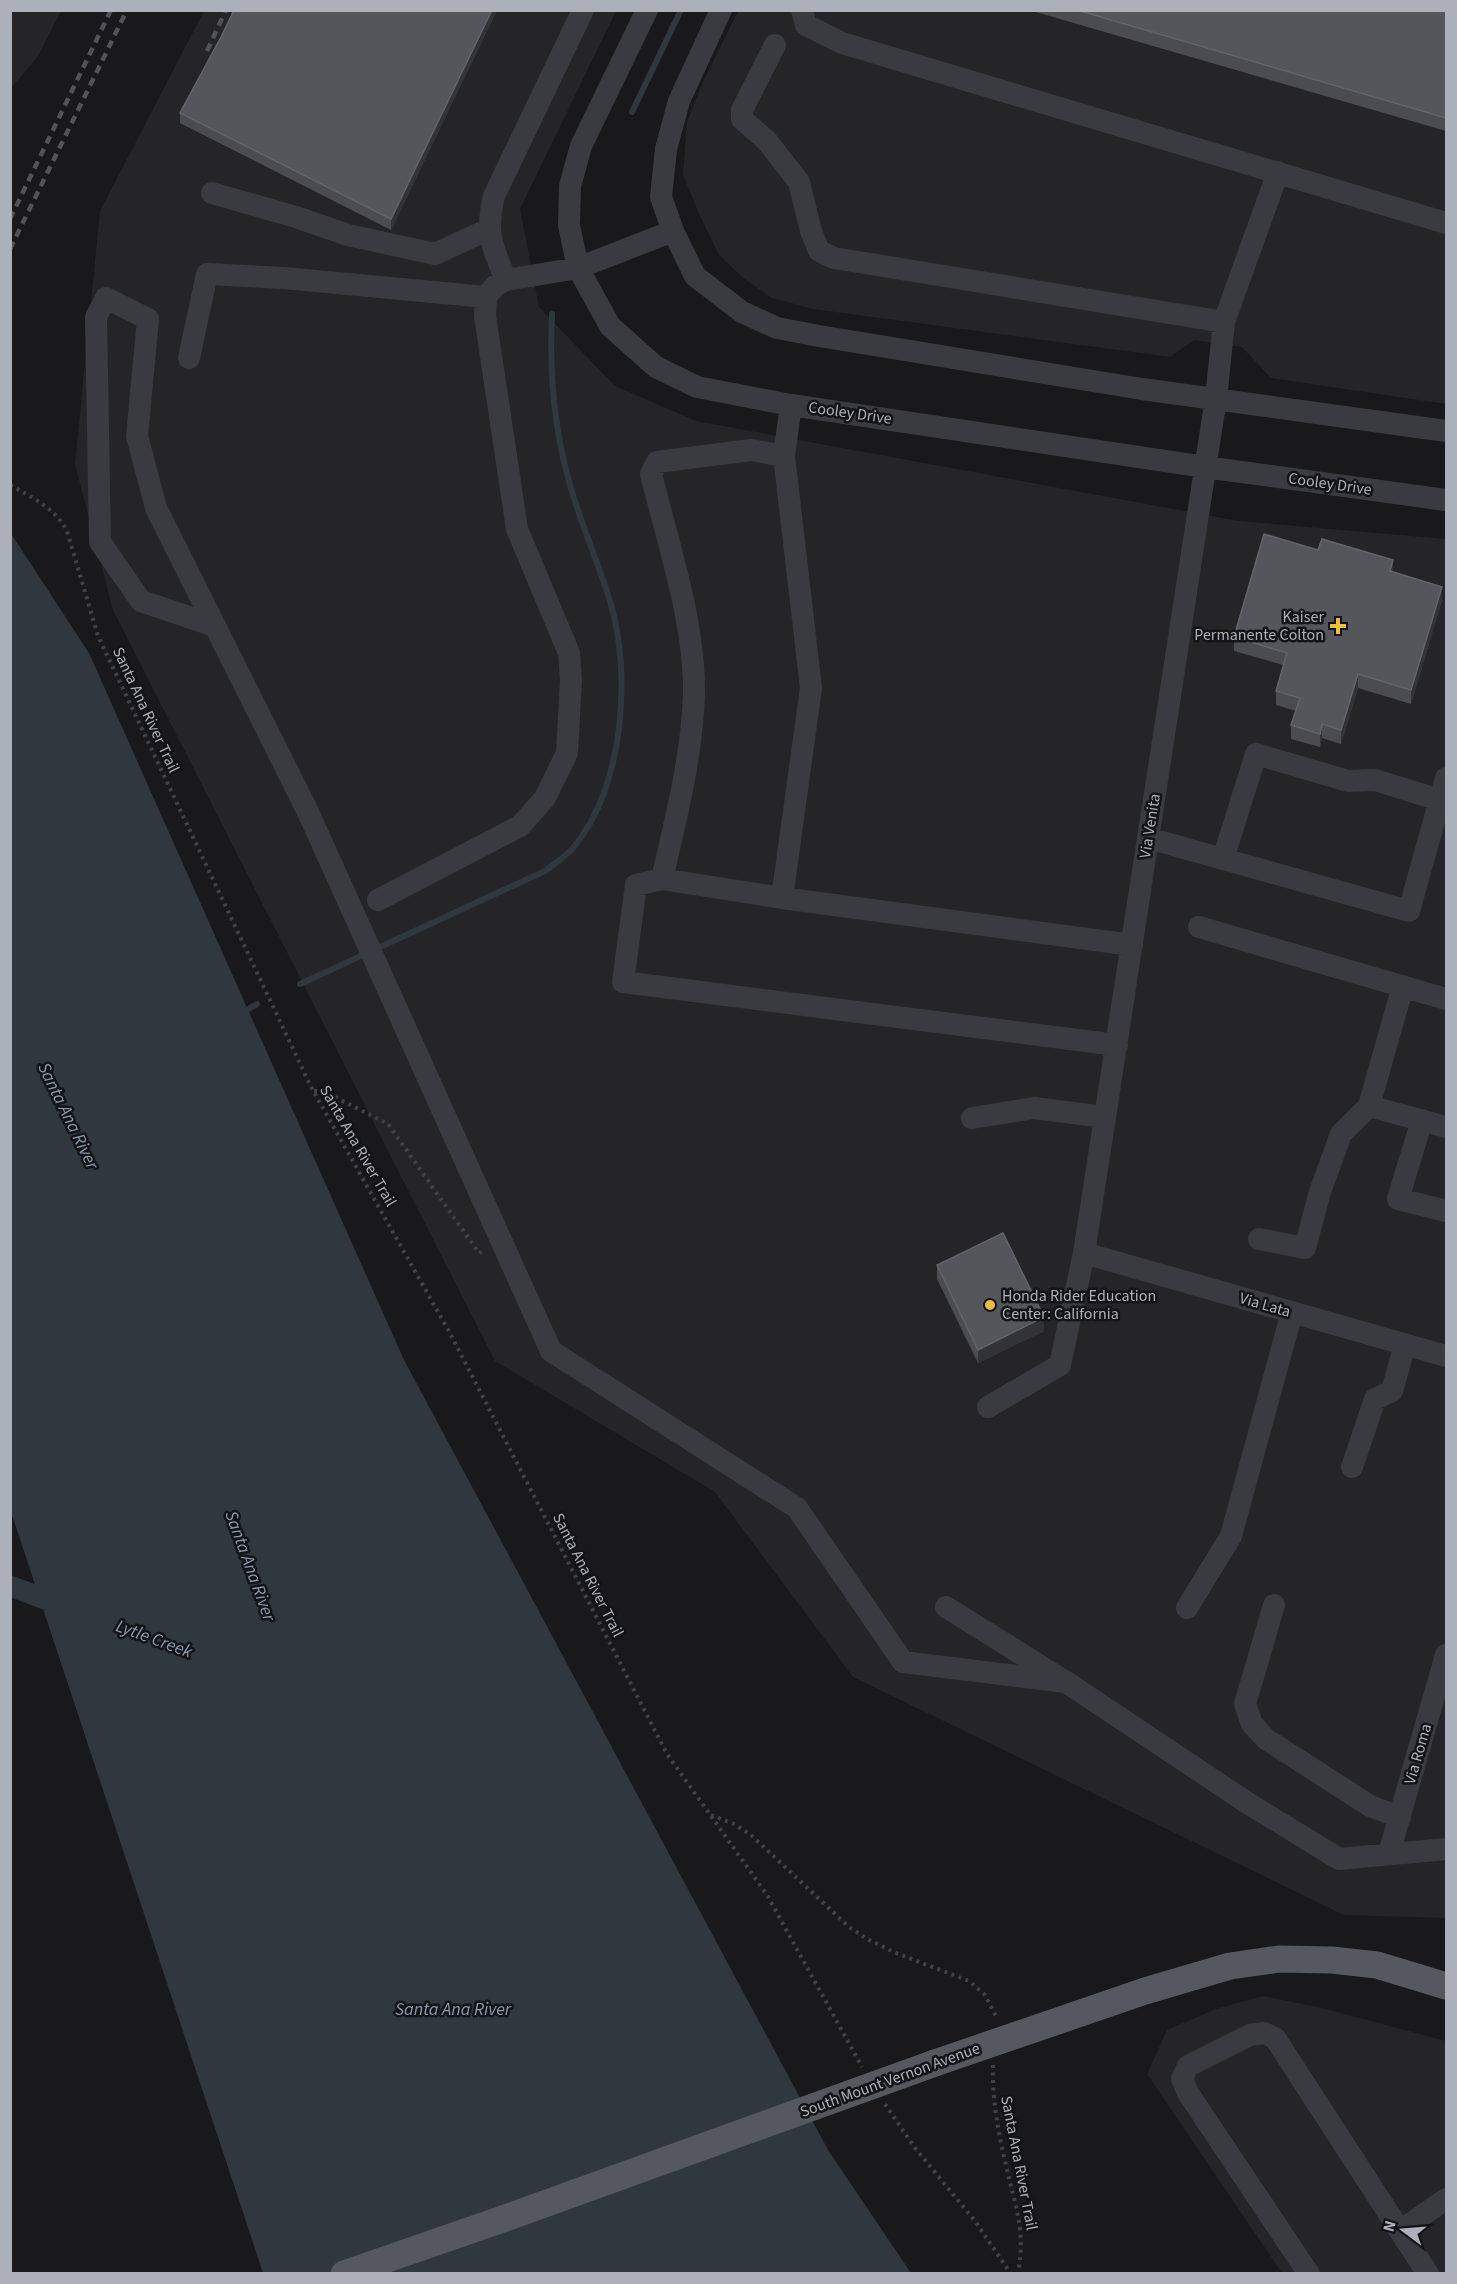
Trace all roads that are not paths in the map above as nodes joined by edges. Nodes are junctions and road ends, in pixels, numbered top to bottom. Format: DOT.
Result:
graph roads {
  1 [pos="583,10"];
  2 [pos="647,10"];
  3 [pos="721,10"];
  4 [pos="802,10"];
  5 [pos="775,45"];
  6 [pos="1278,172"];
  7 [pos="212,193"];
  8 [pos="1446,223"];
  9 [pos="489,229"];
  10 [pos="673,231"];
  11 [pos="578,267"];
  12 [pos="506,280"];
  13 [pos="486,297"];
  14 [pos="1224,322"];
  15 [pos="189,358"];
  16 [pos="1216,398"];
  17 [pos="791,405"];
  18 [pos="1446,431"];
  19 [pos="784,456"];
  20 [pos="1205,467"];
  21 [pos="1446,500"];
  22 [pos="215,626"];
  23 [pos="1443,789"];
  24 [pos="1148,838"];
  25 [pos="1223,859"];
  26 [pos="662,879"];
  27 [pos="782,898"];
  28 [pos="378,900"];
  29 [pos="1199,927"];
  30 [pos="1132,945"];
  31 [pos="1403,986"];
  32 [pos="1446,999"];
  33 [pos="1116,1045"];
  34 [pos="1369,1106"];
  35 [pos="1106,1117"];
  36 [pos="972,1118"];
  37 [pos="1422,1120"];
  38 [pos="1446,1127"];
  39 [pos="1446,1211"];
  40 [pos="1258,1239"];
  41 [pos="1084,1253"];
  42 [pos="1292,1312"];
  43 [pos="1405,1344"];
  44 [pos="1446,1356"];
  45 [pos="988,1407"];
  46 [pos="1352,1467"];
  47 [pos="1274,1605"];
  48 [pos="946,1607"];
  49 [pos="1187,1608"];
  50 [pos="1446,1655"];
  51 [pos="1065,1682"];
  52 [pos="1400,1817"];
  53 [pos="1446,1849"];
  54 [pos="1389,1853"];
  55 [pos="1446,1986"];
  56 [pos="1446,2199"];
  57 [pos="1400,2231"];
  58 [pos="344,2274"];
  59 [pos="1309,2274"];
  60 [pos="1428,2274"];
  1 -- 9 [label="street"];
  2 -- 11 [label="street, Cooley Drive"];
  3 -- 10 [label="street"];
  4 -- 6 [label="street"];
  5 -- 14 [label="street"];
  6 -- 8 [label="street"];
  6 -- 14 [label="street, Via Venita"];
  7 -- 9 [label="street"];
  9 -- 12 [label="street"];
  10 -- 11 [label="street"];
  10 -- 16 [label="street"];
  11 -- 12 [label="street"];
  11 -- 17 [label="street, Cooley Drive"];
  12 -- 13 [label="street"];
  13 -- 15 [label="street"];
  13 -- 28 [label="street"];
  14 -- 16 [label="street, Via Venita"];
  16 -- 18 [label="street"];
  16 -- 20 [label="street, Via Venita"];
  17 -- 19 [label="street"];
  17 -- 20 [label="street, Cooley Drive"];
  19 -- 26 [label="street"];
  19 -- 27 [label="street"];
  20 -- 21 [label="street, Cooley Drive"];
  20 -- 24 [label="street, Via Venita"];
  22 -- 22 [label="street"];
  22 -- 51 [label="street"];
  23 -- 25 [label="street"];
  23 -- 25 [label="street"];
  24 -- 25 [label="street"];
  24 -- 30 [label="street, Via Venita"];
  26 -- 27 [label="street"];
  26 -- 33 [label="street"];
  27 -- 30 [label="street"];
  29 -- 31 [label="street"];
  30 -- 33 [label="street, Via Venita"];
  31 -- 32 [label="street"];
  31 -- 34 [label="street"];
  33 -- 35 [label="street, Via Venita"];
  34 -- 37 [label="street"];
  34 -- 40 [label="street"];
  35 -- 36 [label="street"];
  35 -- 41 [label="street, Via Venita"];
  37 -- 38 [label="street"];
  37 -- 39 [label="street"];
  41 -- 42 [label="street, Via Lata"];
  41 -- 45 [label="street, Via Venita"];
  42 -- 43 [label="street, Via Lata"];
  42 -- 49 [label="street"];
  43 -- 44 [label="street, Via Lata"];
  43 -- 46 [label="street"];
  47 -- 52 [label="street"];
  48 -- 51 [label="street"];
  50 -- 52 [label="street, Via Roma"];
  51 -- 54 [label="street"];
  52 -- 54 [label="street, Via Roma"];
  53 -- 54 [label="street"];
  55 -- 58 [label="main road, South Mount Vernon Avenue, bridge"];
  56 -- 57 [label="street"];
  57 -- 59 [label="street"];
  57 -- 60 [label="street"];
}
